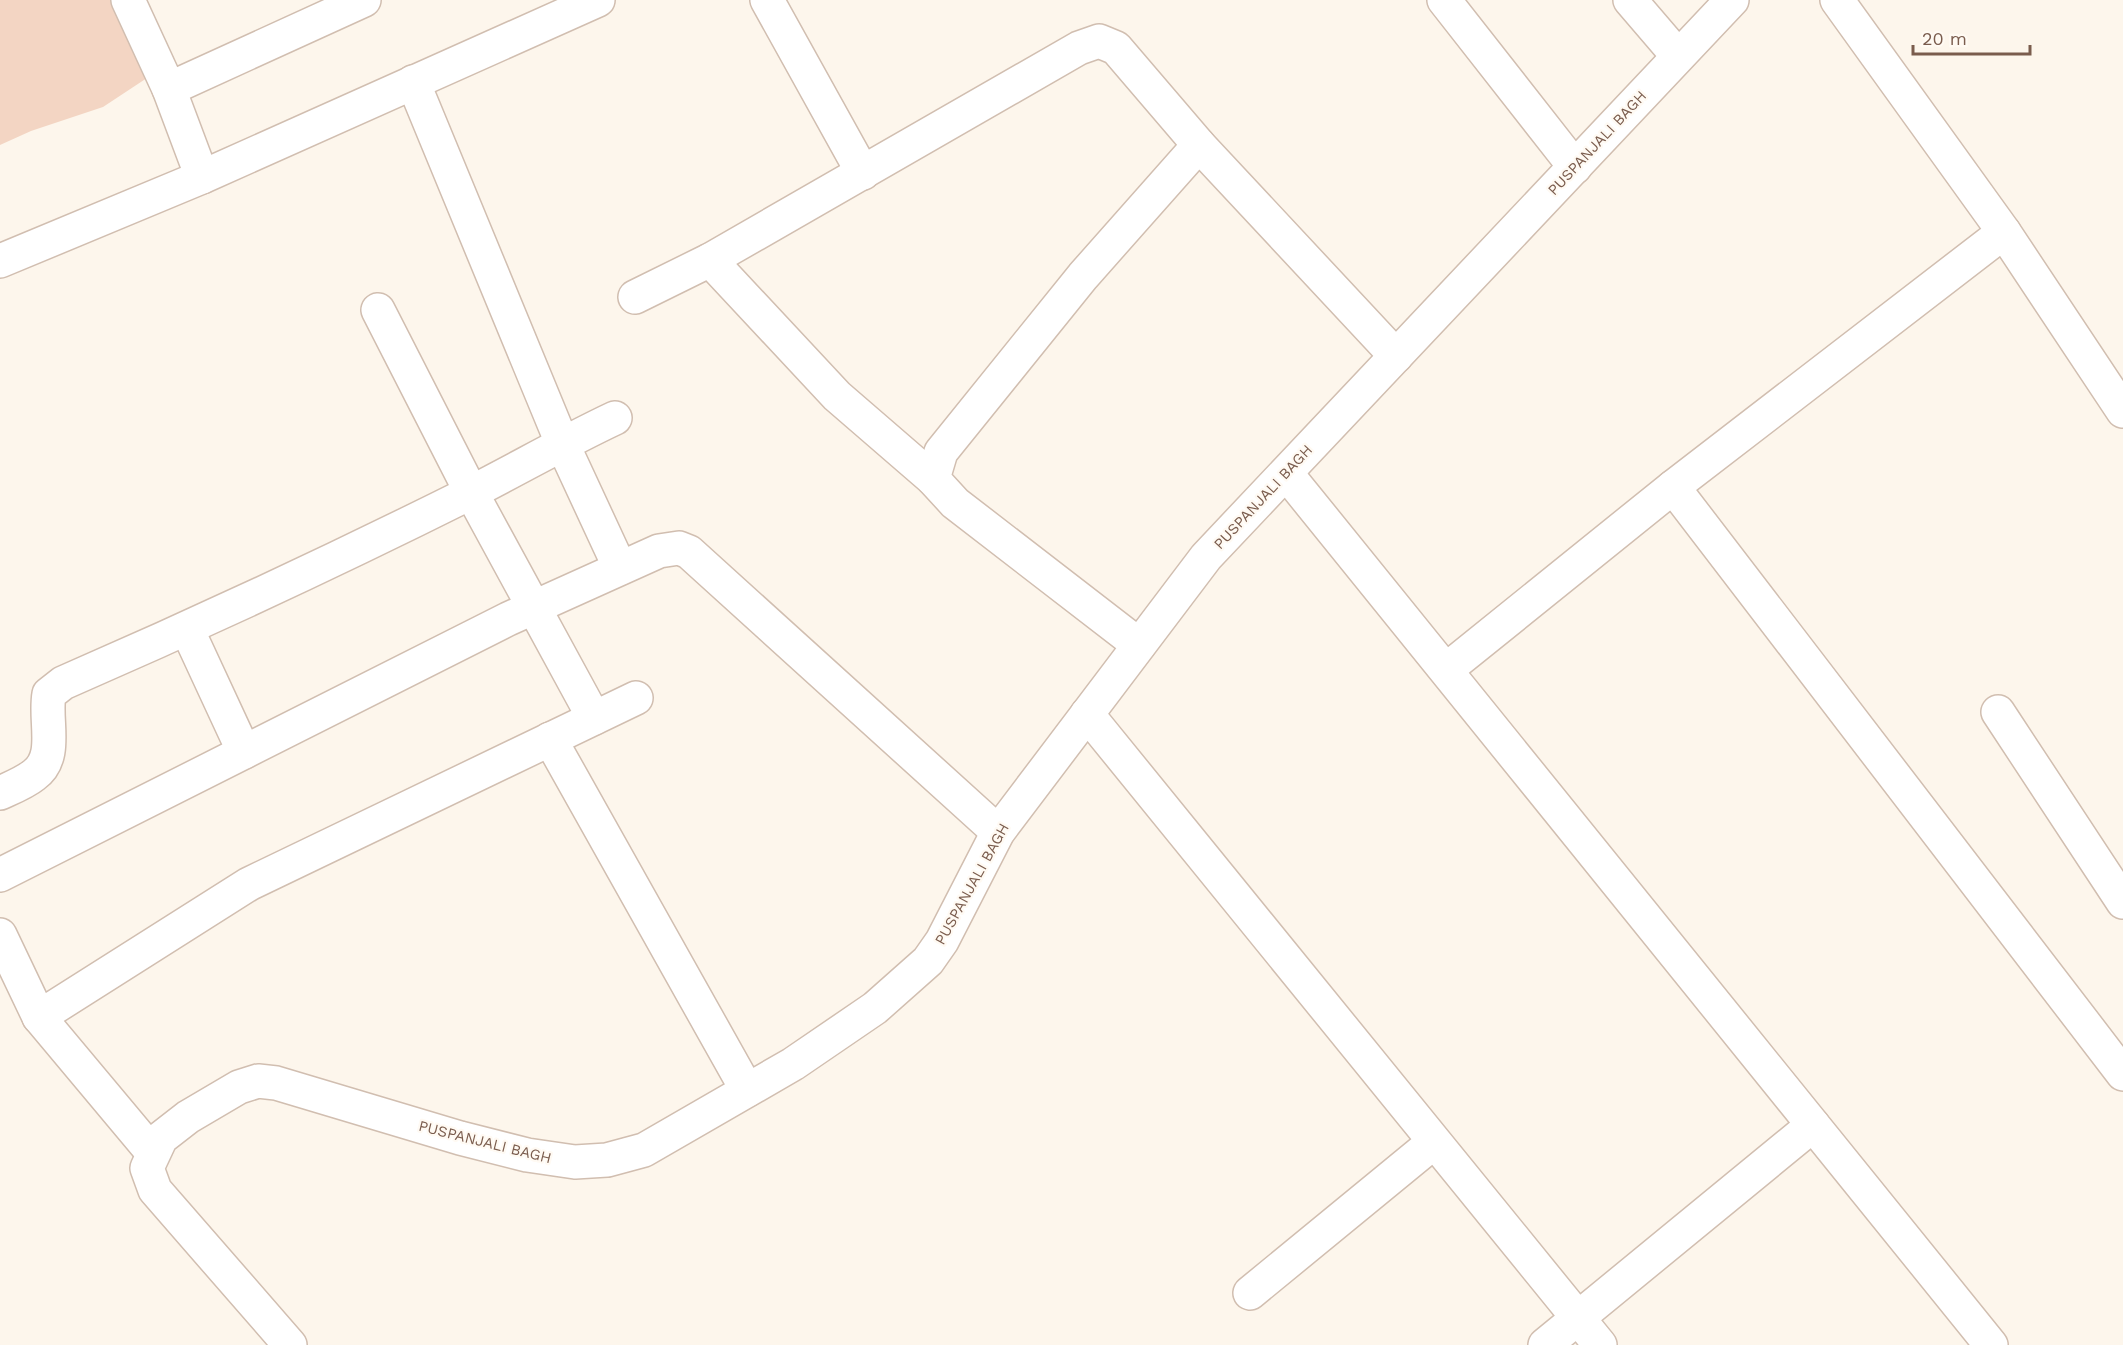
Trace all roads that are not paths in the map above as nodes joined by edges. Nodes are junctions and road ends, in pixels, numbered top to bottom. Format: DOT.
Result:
graph roads {
  1 [pos="128,0"];
  2 [pos="364,0"];
  3 [pos="598,0"];
  4 [pos="767,0"];
  5 [pos="1444,0"];
  6 [pos="1630,0"];
  7 [pos="1732,0"];
  8 [pos="1837,0"];
  9 [pos="1678,56"];
  10 [pos="413,82"];
  11 [pos="169,89"];
  12 [pos="1199,145"];
  13 [pos="1575,166"];
  14 [pos="863,173"];
  15 [pos="202,177"];
  16 [pos="2004,232"];
  17 [pos="711,260"];
  18 [pos="0,261"];
  19 [pos="635,297"];
  20 [pos="378,310"];
  21 [pos="1396,356"];
  22 [pos="2123,411"];
  23 [pos="615,418"];
  24 [pos="562,443"];
  25 [pos="1286,473"];
  26 [pos="933,479"];
  27 [pos="1673,487"];
  28 [pos="471,492"];
  29 [pos="621,568"];
  30 [pos="535,607"];
  31 [pos="188,629"];
  32 [pos="1139,645"];
  33 [pos="1446,670"];
  34 [pos="636,698"];
  35 [pos="1998,712"];
  36 [pos="1087,714"];
  37 [pos="594,718"];
  38 [pos="550,739"];
  39 [pos="244,753"];
  40 [pos="0,793"];
  41 [pos="998,832"];
  42 [pos="0,875"];
  43 [pos="2123,903"];
  44 [pos="0,934"];
  45 [pos="39,1017"];
  46 [pos="2119,1061"];
  47 [pos="747,1090"];
  48 [pos="1813,1125"];
  49 [pos="1434,1142"];
  50 [pos="152,1152"];
  51 [pos="1250,1293"];
  52 [pos="1576,1319"];
  53 [pos="290,1345"];
  54 [pos="1545,1345"];
  55 [pos="1600,1345"];
  56 [pos="1991,1345"];
  1 -- 11 [label="street"];
  2 -- 11 [label="street"];
  3 -- 10 [label="street"];
  4 -- 14 [label="street"];
  5 -- 13 [label="street"];
  6 -- 9 [label="street"];
  7 -- 9 [label="street, PUSPANJALI BAGH"];
  8 -- 16 [label="street"];
  9 -- 13 [label="street, PUSPANJALI BAGH"];
  10 -- 15 [label="street"];
  10 -- 24 [label="street"];
  11 -- 15 [label="street"];
  12 -- 14 [label="street"];
  12 -- 21 [label="street"];
  12 -- 26 [label="street"];
  13 -- 21 [label="street, PUSPANJALI BAGH"];
  14 -- 17 [label="street"];
  15 -- 18 [label="street"];
  16 -- 22 [label="street"];
  16 -- 27 [label="street"];
  17 -- 19 [label="street"];
  17 -- 26 [label="street"];
  20 -- 28 [label="street"];
  21 -- 25 [label="street, PUSPANJALI BAGH"];
  23 -- 24 [label="street"];
  24 -- 28 [label="street"];
  24 -- 29 [label="street"];
  25 -- 32 [label="street, PUSPANJALI BAGH"];
  25 -- 33 [label="street"];
  26 -- 32 [label="street"];
  27 -- 33 [label="street"];
  27 -- 46 [label="street"];
  28 -- 30 [label="street"];
  28 -- 31 [label="street"];
  29 -- 30 [label="street"];
  29 -- 41 [label="street"];
  30 -- 37 [label="street"];
  30 -- 39 [label="street"];
  31 -- 39 [label="street"];
  31 -- 40 [label="street"];
  32 -- 36 [label="street, PUSPANJALI BAGH"];
  33 -- 48 [label="street"];
  34 -- 37 [label="street"];
  35 -- 43 [label="street"];
  36 -- 41 [label="street, PUSPANJALI BAGH"];
  36 -- 49 [label="street"];
  37 -- 38 [label="street"];
  38 -- 45 [label="street"];
  38 -- 47 [label="street"];
  39 -- 42 [label="street"];
  41 -- 47 [label="street, PUSPANJALI BAGH"];
  44 -- 45 [label="street"];
  45 -- 50 [label="street"];
  47 -- 50 [label="street, PUSPANJALI BAGH"];
  48 -- 52 [label="street"];
  48 -- 56 [label="street"];
  49 -- 51 [label="street"];
  49 -- 52 [label="street"];
  50 -- 53 [label="street"];
  52 -- 54 [label="street"];
  52 -- 55 [label="street"];
}
